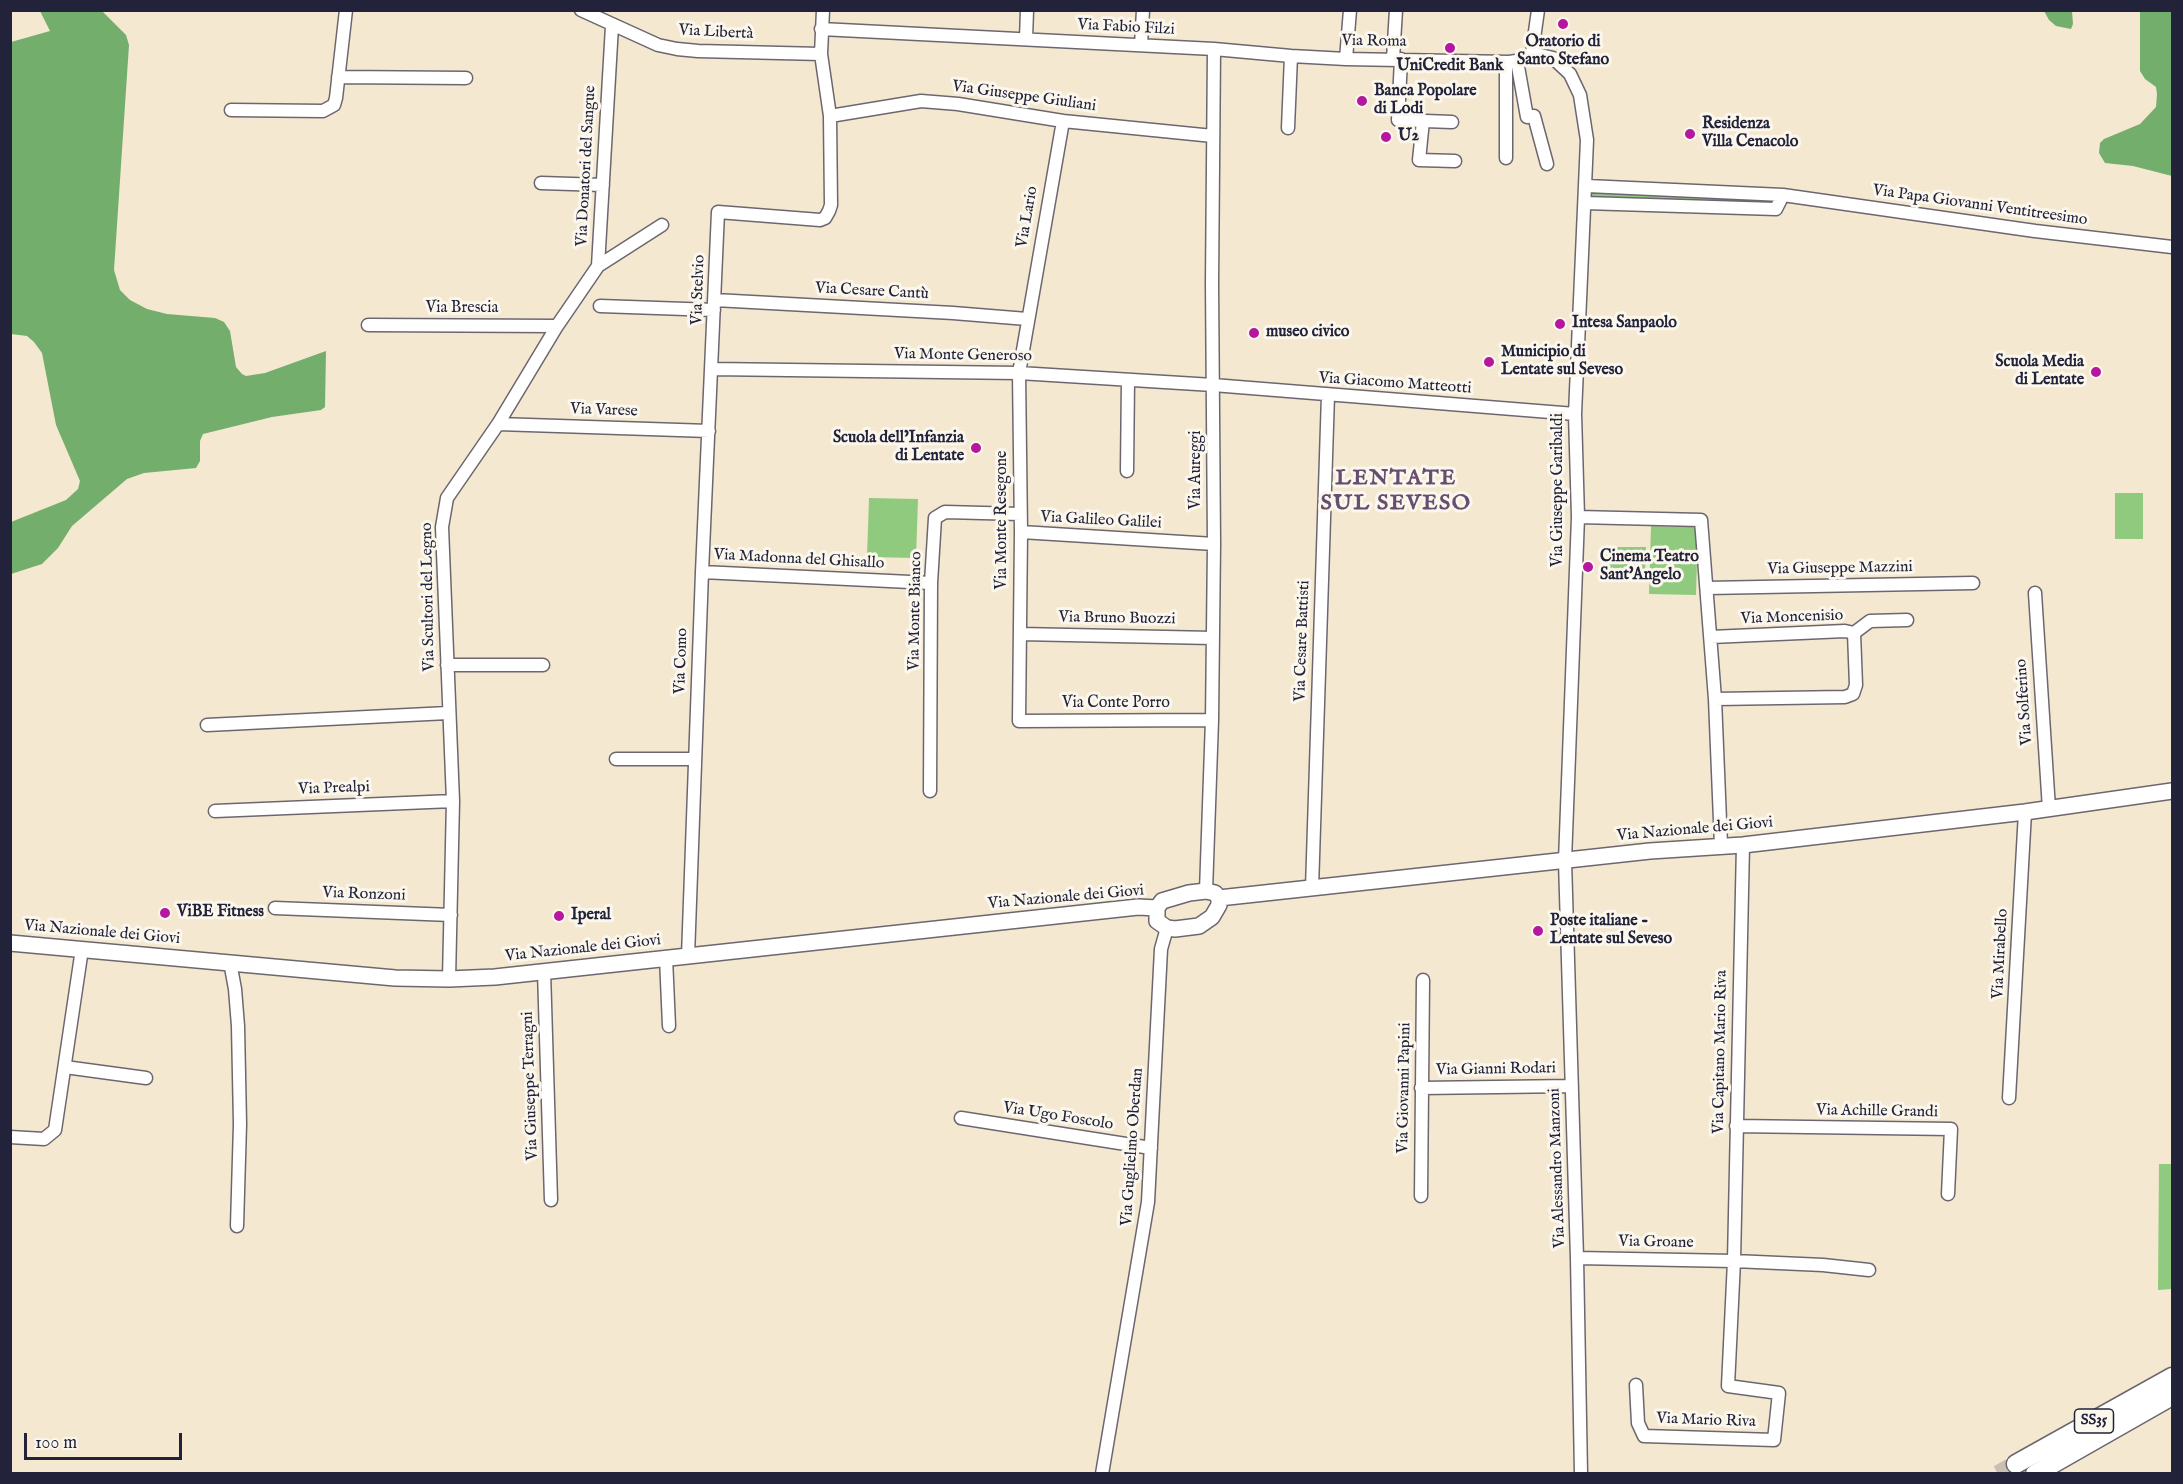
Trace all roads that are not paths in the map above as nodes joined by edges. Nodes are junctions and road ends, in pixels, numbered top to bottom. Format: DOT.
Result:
graph roads {
  1 [pos="346,10"];
  2 [pos="581,10"];
  3 [pos="822,10"];
  4 [pos="1028,10"];
  5 [pos="1143,10"];
  6 [pos="1350,10"];
  7 [pos="1396,10"];
  8 [pos="1538,10"];
  9 [pos="612,26"];
  10 [pos="821,29"];
  11 [pos="1026,39"];
  12 [pos="1141,45"];
  13 [pos="1214,49"];
  14 [pos="1532,53"];
  15 [pos="821,54"];
  16 [pos="1291,56"];
  17 [pos="1346,58"];
  18 [pos="1392,59"];
  19 [pos="1511,62"];
  20 [pos="339,77"];
  21 [pos="466,78"];
  22 [pos="231,110"];
  23 [pos="830,116"];
  24 [pos="1063,121"];
  25 [pos="1423,121"];
  26 [pos="1452,122"];
  27 [pos="1288,128"];
  28 [pos="1214,136"];
  29 [pos="1506,158"];
  30 [pos="1455,161"];
  31 [pos="1547,164"];
  32 [pos="541,183"];
  33 [pos="603,185"];
  34 [pos="1587,186"];
  35 [pos="1783,195"];
  36 [pos="1586,203"];
  37 [pos="662,225"];
  38 [pos="2172,247"];
  39 [pos="598,266"];
  40 [pos="715,305"];
  41 [pos="600,306"];
  42 [pos="1027,319"];
  43 [pos="368,325"];
  44 [pos="557,326"];
  45 [pos="712,369"];
  46 [pos="1019,373"];
  47 [pos="1128,380"];
  48 [pos="1213,385"];
  49 [pos="1328,395"];
  50 [pos="1575,414"];
  51 [pos="498,424"];
  52 [pos="709,431"];
  53 [pos="1127,471"];
  54 [pos="1020,514"];
  55 [pos="1578,517"];
  56 [pos="1021,532"];
  57 [pos="1214,544"];
  58 [pos="702,572"];
  59 [pos="932,583"];
  60 [pos="1973,583"];
  61 [pos="1707,588"];
  62 [pos="2035,593"];
  63 [pos="1906,620"];
  64 [pos="1854,633"];
  65 [pos="1020,634"];
  66 [pos="1711,637"];
  67 [pos="1214,638"];
  68 [pos="447,665"];
  69 [pos="543,665"];
  70 [pos="1715,699"];
  71 [pos="448,713"];
  72 [pos="1212,720"];
  73 [pos="1019,721"];
  74 [pos="207,725"];
  75 [pos="616,759"];
  76 [pos="695,759"];
  77 [pos="930,791"];
  78 [pos="2172,791"];
  79 [pos="453,801"];
  80 [pos="2049,809"];
  81 [pos="216,811"];
  82 [pos="2025,812"];
  83 [pos="1743,844"];
  84 [pos="1721,845"];
  85 [pos="1565,861"];
  86 [pos="1312,888"];
  87 [pos="1212,894"];
  88 [pos="275,908"];
  89 [pos="1157,908"];
  90 [pos="451,915"];
  91 [pos="1167,928"];
  92 [pos="10,943"];
  93 [pos="82,949"];
  94 [pos="688,956"];
  95 [pos="666,958"];
  96 [pos="230,962"];
  97 [pos="544,971"];
  98 [pos="448,980"];
  99 [pos="1423,980"];
  100 [pos="669,1026"];
  101 [pos="65,1067"];
  102 [pos="146,1078"];
  103 [pos="1572,1086"];
  104 [pos="1421,1088"];
  105 [pos="2009,1098"];
  106 [pos="961,1118"];
  107 [pos="1736,1126"];
  108 [pos="10,1137"];
  109 [pos="1151,1148"];
  110 [pos="1948,1194"];
  111 [pos="1421,1196"];
  112 [pos="550,1200"];
  113 [pos="237,1226"];
  114 [pos="1577,1258"];
  115 [pos="1734,1261"];
  116 [pos="1869,1270"];
  117 [pos="2172,1377"];
  118 [pos="1636,1385"];
  119 [pos="2172,1396"];
  120 [pos="2016,1464"];
  121 [pos="1102,1473"];
  122 [pos="1581,1473"];
  123 [pos="2035,1473"];
  1 -- 20 [label="street"];
  2 -- 9 [label="street, Via Libertà"];
  3 -- 10 [label="street"];
  4 -- 11 [label="street"];
  5 -- 12 [label="street"];
  6 -- 17 [label="street"];
  7 -- 18 [label="street"];
  8 -- 14 [label="street"];
  9 -- 15 [label="street, Via Libertà"];
  9 -- 33 [label="street, Via Donatori del Sangue"];
  10 -- 11 [label="street, Via Fabio Filzi"];
  10 -- 15 [label="street"];
  11 -- 12 [label="street, Via Fabio Filzi"];
  12 -- 13 [label="street, Via Fabio Filzi"];
  13 -- 16 [label="street, Via Roma"];
  13 -- 28 [label="street, Via Aureggi"];
  14 -- 19 [label="street"];
  14 -- 34 [label="street, Via Giuseppe Garibaldi"];
  15 -- 23 [label="street"];
  16 -- 17 [label="street, Via Roma"];
  16 -- 27 [label="street"];
  17 -- 18 [label="street, Via Roma"];
  18 -- 19 [label="street, Via Roma"];
  18 -- 25 [label="street"];
  19 -- 29 [label="street"];
  19 -- 31 [label="street"];
  20 -- 21 [label="street"];
  20 -- 22 [label="street"];
  23 -- 24 [label="street, Via Giuseppe Giuliani"];
  23 -- 40 [label="street, Via Stelvio"];
  24 -- 28 [label="street, Via Giuseppe Giuliani"];
  24 -- 42 [label="street, Via Lario"];
  25 -- 26 [label="street"];
  25 -- 30 [label="street"];
  28 -- 48 [label="street, Via Aureggi"];
  32 -- 33 [label="street"];
  33 -- 39 [label="street, Via Donatori del Sangue"];
  34 -- 35 [label="street, Via Papa Giovanni Ventitreesimo"];
  34 -- 36 [label="street, Via Giuseppe Garibaldi"];
  35 -- 36 [label="street"];
  35 -- 38 [label="street, Via Papa Giovanni Ventitreesimo"];
  36 -- 50 [label="street, Via Giuseppe Garibaldi"];
  37 -- 39 [label="street"];
  39 -- 44 [label="street, Via Donatori del Sangue"];
  40 -- 41 [label="street, Via Cesare Cantù"];
  40 -- 42 [label="street, Via Cesare Cantù"];
  40 -- 45 [label="street, Via Stelvio"];
  42 -- 46 [label="street, Via Monte Resegone"];
  43 -- 44 [label="street, Via Brescia"];
  44 -- 51 [label="street, Via Donatori del Sangue"];
  45 -- 46 [label="street, Via Monte Generoso"];
  45 -- 52 [label="street, Via Como"];
  46 -- 47 [label="street, Via Monte Generoso"];
  46 -- 54 [label="street, Via Monte Resegone"];
  47 -- 48 [label="street, Via Monte Generoso"];
  47 -- 53 [label="street"];
  48 -- 49 [label="street, Via Giacomo Matteotti"];
  48 -- 57 [label="street, Via Aureggi"];
  49 -- 50 [label="street, Via Giacomo Matteotti"];
  49 -- 86 [label="street, Via Cesare Battisti"];
  50 -- 55 [label="street, Via Giuseppe Garibaldi"];
  51 -- 52 [label="street, Via Varese"];
  51 -- 68 [label="street, Via Scultori del Legno"];
  52 -- 58 [label="street, Via Como"];
  54 -- 56 [label="street, Via Monte Resegone"];
  54 -- 59 [label="street, Via Monte Bianco"];
  55 -- 61 [label="street"];
  55 -- 85 [label="street, Via Giuseppe Garibaldi"];
  56 -- 57 [label="street, Via Galileo Galilei"];
  56 -- 65 [label="street, Via Monte Resegone"];
  57 -- 67 [label="street, Via Aureggi"];
  58 -- 59 [label="street, Via Madonna del Ghisallo"];
  58 -- 76 [label="street, Via Como"];
  59 -- 77 [label="street, Via Monte Bianco"];
  60 -- 61 [label="street, Via Giuseppe Mazzini"];
  61 -- 66 [label="street"];
  62 -- 80 [label="street, Via Solferino"];
  63 -- 64 [label="street, Via Moncenisio"];
  64 -- 66 [label="street, Via Moncenisio"];
  64 -- 70 [label="street"];
  65 -- 67 [label="street, Via Bruno Buozzi"];
  65 -- 73 [label="street, Via Monte Resegone"];
  66 -- 70 [label="street"];
  67 -- 72 [label="street, Via Aureggi"];
  68 -- 69 [label="street"];
  68 -- 71 [label="street, Via Scultori del Legno"];
  70 -- 84 [label="street"];
  71 -- 74 [label="street"];
  71 -- 79 [label="street, Via Scultori del Legno"];
  72 -- 73 [label="street, Via Conte Porro"];
  72 -- 87 [label="street, Via Aureggi"];
  75 -- 76 [label="street"];
  76 -- 94 [label="street, Via Como"];
  78 -- 80 [label="main road, Via Nazionale dei Giovi"];
  79 -- 81 [label="street, Via Prealpi"];
  79 -- 90 [label="street, Via Scultori del Legno"];
  80 -- 82 [label="main road, Via Nazionale dei Giovi"];
  82 -- 83 [label="main road, Via Nazionale dei Giovi"];
  82 -- 105 [label="street, Via Mirabello"];
  83 -- 84 [label="main road, Via Nazionale dei Giovi"];
  83 -- 107 [label="street, Via Capitano Mario Riva"];
  84 -- 85 [label="main road, Via Nazionale dei Giovi"];
  85 -- 86 [label="main road, Via Nazionale dei Giovi"];
  85 -- 103 [label="street, Via Alessandro Manzoni"];
  86 -- 87 [label="main road, Via Nazionale dei Giovi"];
  87 -- 89 [label="main road, Via Nazionale dei Giovi"];
  87 -- 91 [label="main road"];
  88 -- 90 [label="street, Via Ronzoni"];
  89 -- 91 [label="main road, Via Nazionale dei Giovi"];
  89 -- 94 [label="main road, Via Nazionale dei Giovi"];
  90 -- 98 [label="street, Via Scultori del Legno"];
  91 -- 109 [label="street, Via Guglielmo Oberdan"];
  92 -- 93 [label="main road, Via Nazionale dei Giovi"];
  93 -- 96 [label="main road, Via Nazionale dei Giovi"];
  93 -- 101 [label="street"];
  94 -- 95 [label="main road, Via Nazionale dei Giovi"];
  95 -- 97 [label="main road, Via Nazionale dei Giovi"];
  95 -- 100 [label="street"];
  96 -- 98 [label="main road, Via Nazionale dei Giovi"];
  96 -- 113 [label="street"];
  97 -- 98 [label="main road, Via Nazionale dei Giovi"];
  97 -- 112 [label="street, Via Giuseppe Terragni"];
  99 -- 104 [label="street, Via Giovanni Papini"];
  101 -- 102 [label="street"];
  101 -- 108 [label="street"];
  103 -- 104 [label="street, Via Gianni Rodari"];
  103 -- 114 [label="street, Via Alessandro Manzoni"];
  104 -- 111 [label="street, Via Giovanni Papini"];
  106 -- 109 [label="street, Via Ugo Foscolo"];
  107 -- 110 [label="street, Via Achille Grandi"];
  107 -- 115 [label="street, Via Capitano Mario Riva"];
  109 -- 121 [label="street, Via Guglielmo Oberdan"];
  114 -- 115 [label="street, Via Groane"];
  114 -- 122 [label="street, Via Alessandro Manzoni"];
  115 -- 116 [label="street, Via Groane"];
  115 -- 118 [label="street, Via Mario Riva"];
  117 -- 120 [label="highway, SS35"];
  119 -- 123 [label="highway, SS35"];
}
